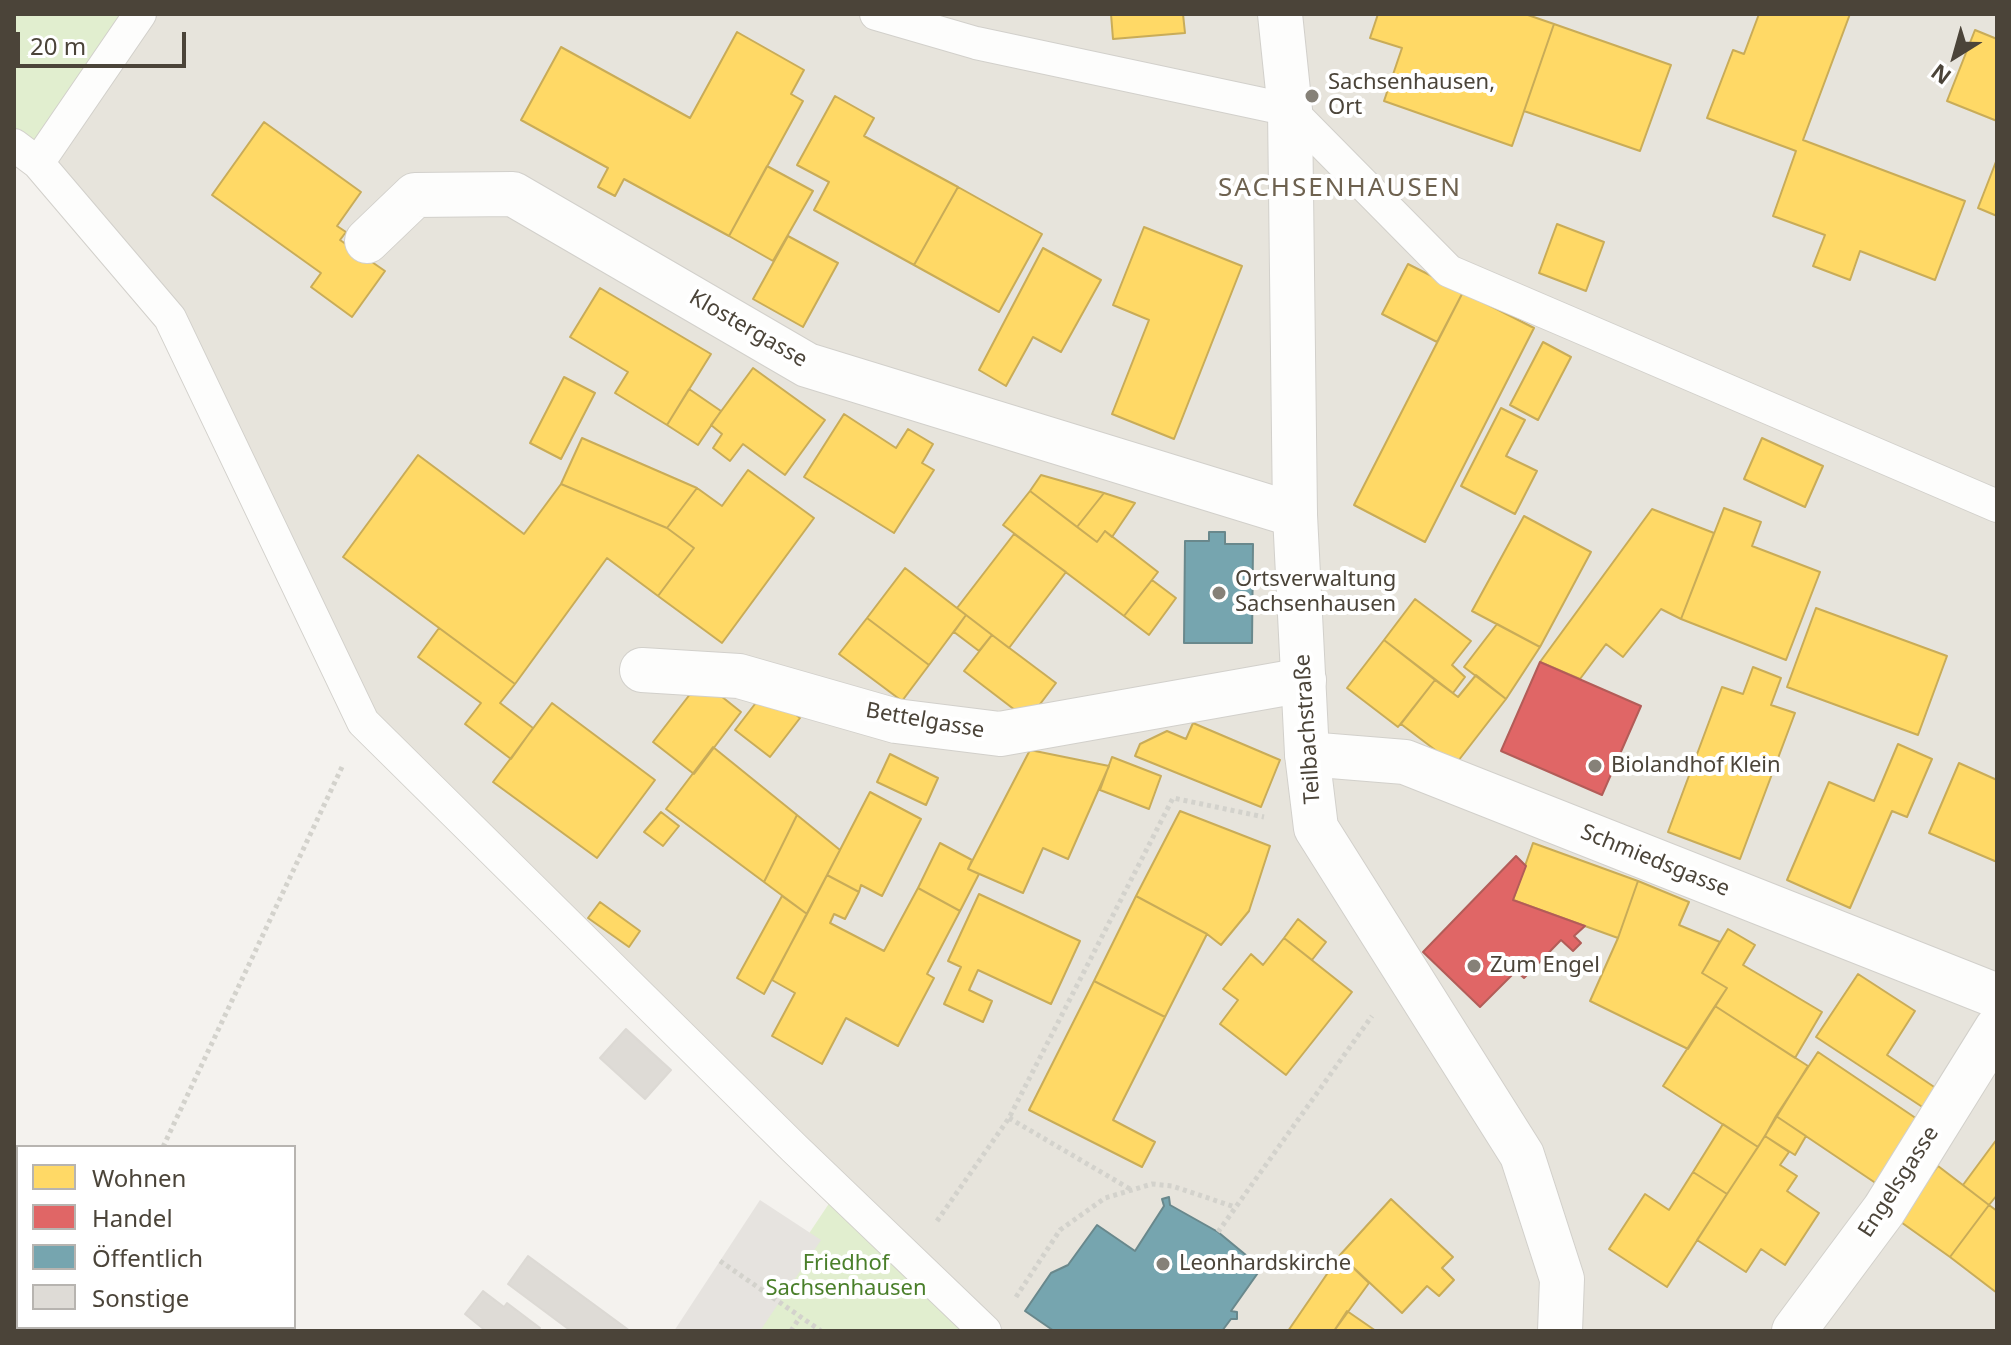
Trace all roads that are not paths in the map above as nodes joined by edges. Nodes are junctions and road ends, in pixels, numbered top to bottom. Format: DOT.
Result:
graph roads {
  1 [pos="140,14"];
  2 [pos="876,14"];
  3 [pos="1280,14"];
  4 [pos="1290,110"];
  5 [pos="26,154"];
  6 [pos="367,241"];
  7 [pos="1997,506"];
  8 [pos="1295,515"];
  9 [pos="642,670"];
  10 [pos="1304,680"];
  11 [pos="1307,754"];
  12 [pos="1997,996"];
  13 [pos="1997,1028"];
  14 [pos="985,1331"];
  15 [pos="1560,1331"];
  16 [pos="1794,1331"];
  1 -- 5 [label="lane"];
  2 -- 4 [label="lane"];
  3 -- 4 [label="street, Teilbachstraße"];
  4 -- 7 [label="lane"];
  4 -- 8 [label="street, Teilbachstraße"];
  5 -- 14 [label="lane"];
  6 -- 8 [label="street, Klostergasse"];
  8 -- 10 [label="street, Teilbachstraße"];
  9 -- 10 [label="street, Bettelgasse"];
  10 -- 11 [label="street, Teilbachstraße"];
  11 -- 12 [label="street, Schmiedsgasse"];
  11 -- 15 [label="street, Teilbachstraße"];
  13 -- 16 [label="street, Engelsgasse"];
}
